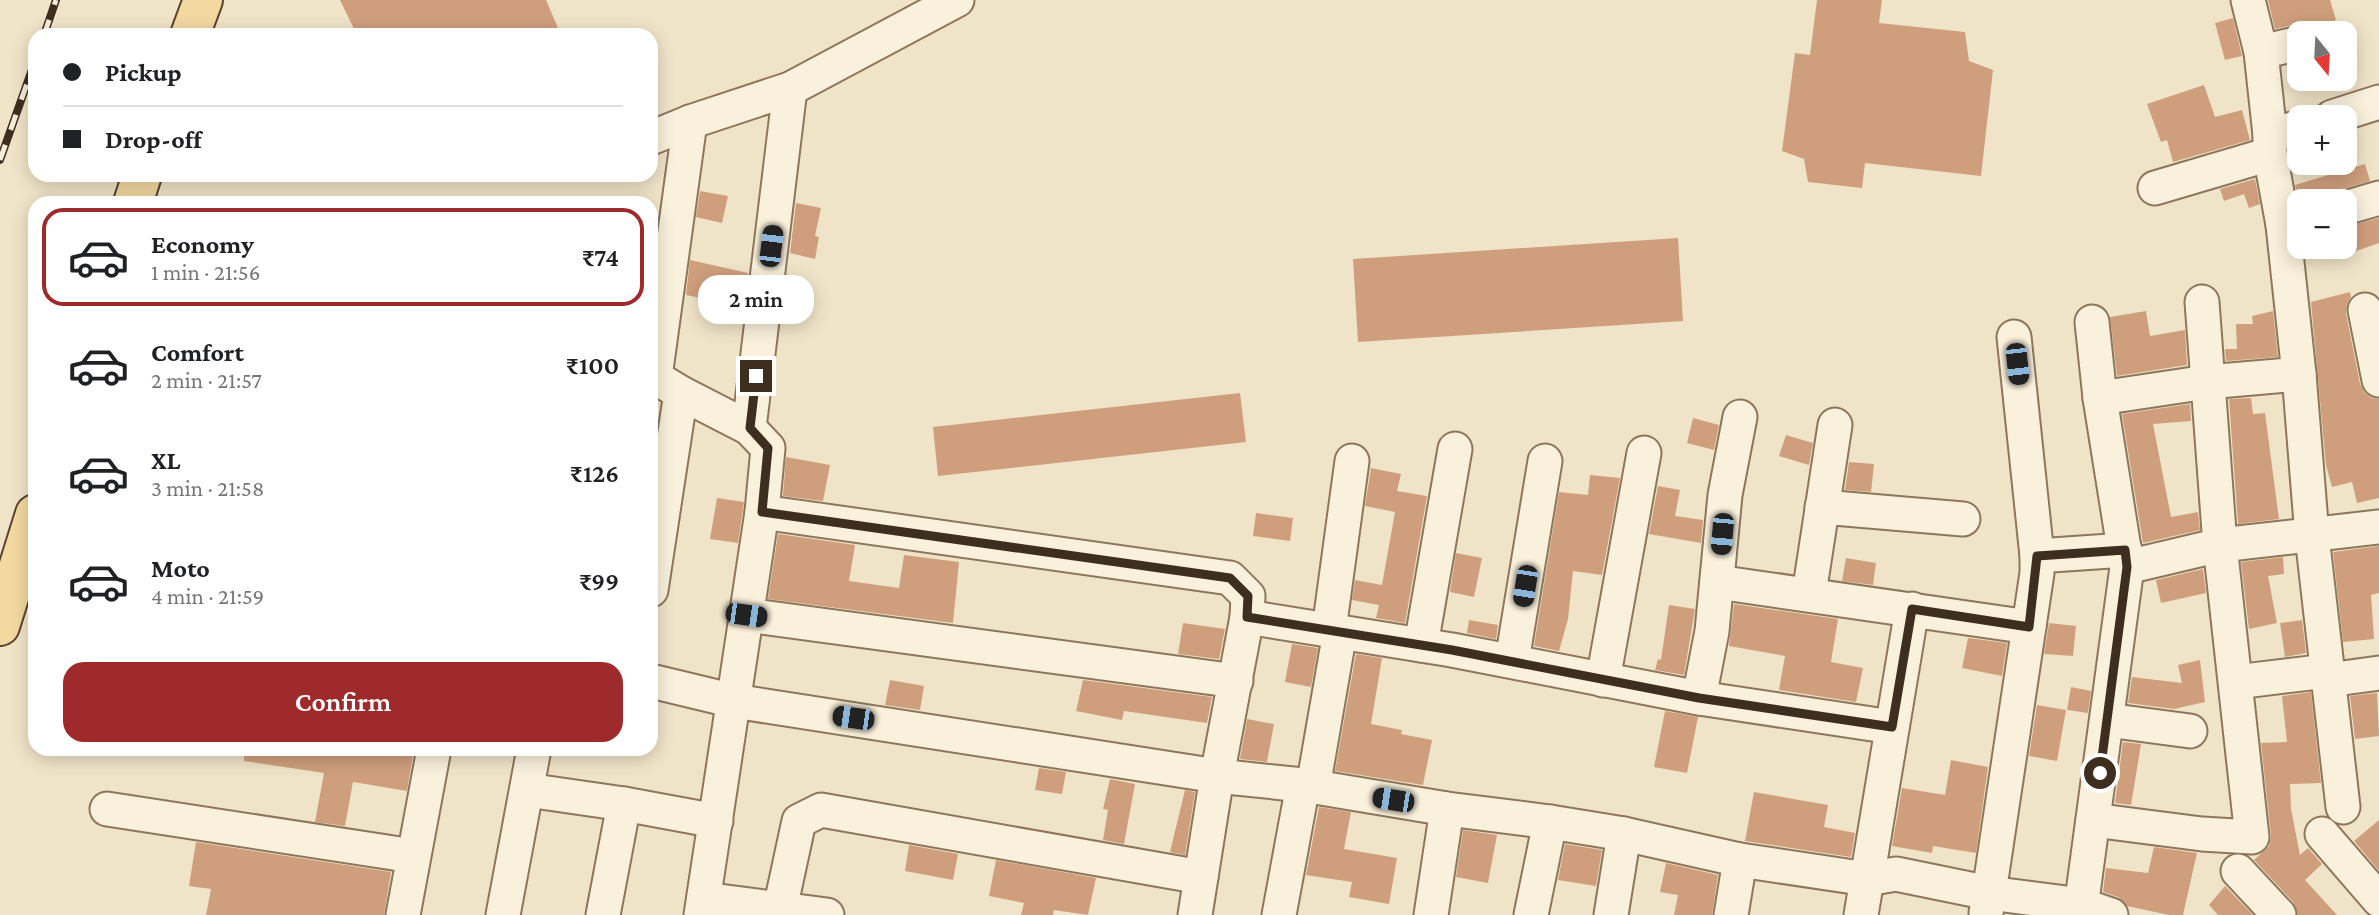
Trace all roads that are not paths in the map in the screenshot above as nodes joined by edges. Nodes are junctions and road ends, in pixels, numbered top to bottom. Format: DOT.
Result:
graph roads {
  1 [pos="203,0"];
  2 [pos="957,0"];
  3 [pos="2248,0"];
  4 [pos="193,28"];
  5 [pos="2287,46"];
  6 [pos="2262,52"];
  7 [pos="790,89"];
  8 [pos="2379,102"];
  9 [pos="2357,109"];
  10 [pos="690,122"];
  11 [pos="658,135"];
  12 [pos="2280,138"];
  13 [pos="2155,188"];
  14 [pos="2287,191"];
  15 [pos="2379,198"];
  16 [pos="2357,204"];
  17 [pos="2293,259"];
  18 [pos="660,269"];
  19 [pos="2202,302"];
  20 [pos="658,305"];
  21 [pos="2365,310"];
  22 [pos="2092,321"];
  23 [pos="2014,337"];
  24 [pos="2299,374"];
  25 [pos="658,379"];
  26 [pos="2379,380"];
  27 [pos="2207,382"];
  28 [pos="681,393"];
  29 [pos="2100,398"];
  30 [pos="1740,417"];
  31 [pos="1835,425"];
  32 [pos="750,428"];
  33 [pos="1455,449"];
  34 [pos="1644,453"];
  35 [pos="1352,461"];
  36 [pos="1545,461"];
  37 [pos="1822,507"];
  38 [pos="762,512"];
  39 [pos="1963,519"];
  40 [pos="2379,527"];
  41 [pos="28,536"];
  42 [pos="2312,536"];
  43 [pos="658,544"];
  44 [pos="2220,545"];
  45 [pos="2037,556"];
  46 [pos="2126,559"];
  47 [pos="1717,582"];
  48 [pos="1809,594"];
  49 [pos="1912,609"];
  50 [pos="746,615"];
  51 [pos="1247,617"];
  52 [pos="0,626"];
  53 [pos="2029,627"];
  54 [pos="1335,631"];
  55 [pos="1421,645"];
  56 [pos="1513,662"];
  57 [pos="2379,673"];
  58 [pos="2327,676"];
  59 [pos="1603,680"];
  60 [pos="1236,681"];
  61 [pos="2236,682"];
  62 [pos="658,683"];
  63 [pos="1699,698"];
  64 [pos="734,701"];
  65 [pos="2107,720"];
  66 [pos="1892,727"];
  67 [pos="2190,732"];
  68 [pos="433,756"];
  69 [pos="533,756"];
  70 [pos="1216,776"];
  71 [pos="1308,786"];
  72 [pos="527,790"];
  73 [pos="624,804"];
  74 [pos="2343,807"];
  75 [pos="1447,809"];
  76 [pos="107,810"];
  77 [pos="2093,820"];
  78 [pos="716,821"];
  79 [pos="1550,822"];
  80 [pos="1624,834"];
  81 [pos="2322,834"];
  82 [pos="413,856"];
  83 [pos="1740,860"];
  84 [pos="2238,872"];
  85 [pos="1201,877"];
  86 [pos="1867,879"];
  87 [pos="2379,900"];
  88 [pos="1987,904"];
  89 [pos="703,907"];
  90 [pos="780,909"];
  91 [pos="2091,912"];
  92 [pos="403,915"];
  93 [pos="503,915"];
  94 [pos="603,915"];
  95 [pos="827,915"];
  96 [pos="1195,915"];
  97 [pos="1282,915"];
  98 [pos="1431,915"];
  99 [pos="1531,915"];
  100 [pos="1611,915"];
  101 [pos="1731,915"];
  102 [pos="1861,915"];
  103 [pos="2279,915"];
  1 -- 4 [label="main road"];
  2 -- 7 [label="street"];
  3 -- 6 [label="street"];
  5 -- 6 [label="street"];
  6 -- 12 [label="street"];
  7 -- 10 [label="street"];
  7 -- 32 [label="street"];
  8 -- 9 [label="street"];
  10 -- 11 [label="street"];
  10 -- 18 [label="street"];
  12 -- 13 [label="street"];
  12 -- 14 [label="street"];
  15 -- 16 [label="street"];
  17 -- 24 [label="street"];
  18 -- 20 [label="street"];
  19 -- 27 [label="street"];
  21 -- 26 [label="street"];
  22 -- 29 [label="street"];
  23 -- 45 [label="street"];
  24 -- 27 [label="street"];
  24 -- 42 [label="street"];
  25 -- 28 [label="street"];
  27 -- 29 [label="street"];
  27 -- 44 [label="street"];
  28 -- 32 [label="street"];
  28 -- 43 [label="street"];
  29 -- 46 [label="street"];
  30 -- 47 [label="street"];
  31 -- 37 [label="street"];
  32 -- 38 [label="street"];
  33 -- 55 [label="street"];
  34 -- 59 [label="street"];
  35 -- 54 [label="street"];
  36 -- 56 [label="street"];
  37 -- 39 [label="street"];
  37 -- 48 [label="street"];
  38 -- 50 [label="street"];
  38 -- 51 [label="street"];
  40 -- 42 [label="street"];
  41 -- 52 [label="main road"];
  42 -- 44 [label="street"];
  42 -- 58 [label="street"];
  44 -- 46 [label="street"];
  44 -- 61 [label="street"];
  45 -- 46 [label="street"];
  45 -- 53 [label="street"];
  46 -- 65 [label="street"];
  47 -- 48 [label="street"];
  47 -- 63 [label="street"];
  48 -- 49 [label="street"];
  49 -- 53 [label="street"];
  49 -- 66 [label="street"];
  50 -- 60 [label="street"];
  50 -- 64 [label="street"];
  51 -- 54 [label="street"];
  51 -- 60 [label="street"];
  53 -- 88 [label="street"];
  54 -- 55 [label="street"];
  54 -- 71 [label="street"];
  55 -- 56 [label="street"];
  56 -- 59 [label="street"];
  57 -- 58 [label="street"];
  58 -- 61 [label="street"];
  58 -- 74 [label="street"];
  59 -- 63 [label="street"];
  60 -- 70 [label="street"];
  61 -- 77 [label="street"];
  62 -- 64 [label="street"];
  63 -- 66 [label="street"];
  64 -- 70 [label="street"];
  64 -- 78 [label="street"];
  65 -- 67 [label="street"];
  65 -- 77 [label="street"];
  66 -- 86 [label="street"];
  68 -- 82 [label="street"];
  69 -- 72 [label="street"];
  70 -- 71 [label="street"];
  70 -- 85 [label="street"];
  71 -- 75 [label="street"];
  71 -- 97 [label="street"];
  72 -- 73 [label="street"];
  72 -- 93 [label="street"];
  73 -- 78 [label="street"];
  73 -- 94 [label="street"];
  75 -- 79 [label="street"];
  75 -- 98 [label="street"];
  76 -- 82 [label="street"];
  77 -- 91 [label="street"];
  78 -- 89 [label="street"];
  79 -- 80 [label="street"];
  79 -- 99 [label="street"];
  80 -- 83 [label="street"];
  80 -- 100 [label="street"];
  81 -- 87 [label="street"];
  82 -- 92 [label="street"];
  83 -- 86 [label="street"];
  83 -- 101 [label="street"];
  84 -- 103 [label="street"];
  85 -- 90 [label="street"];
  85 -- 96 [label="street"];
  86 -- 88 [label="street"];
  86 -- 102 [label="street"];
  88 -- 91 [label="street"];
  89 -- 90 [label="street"];
  90 -- 95 [label="street"];
}
